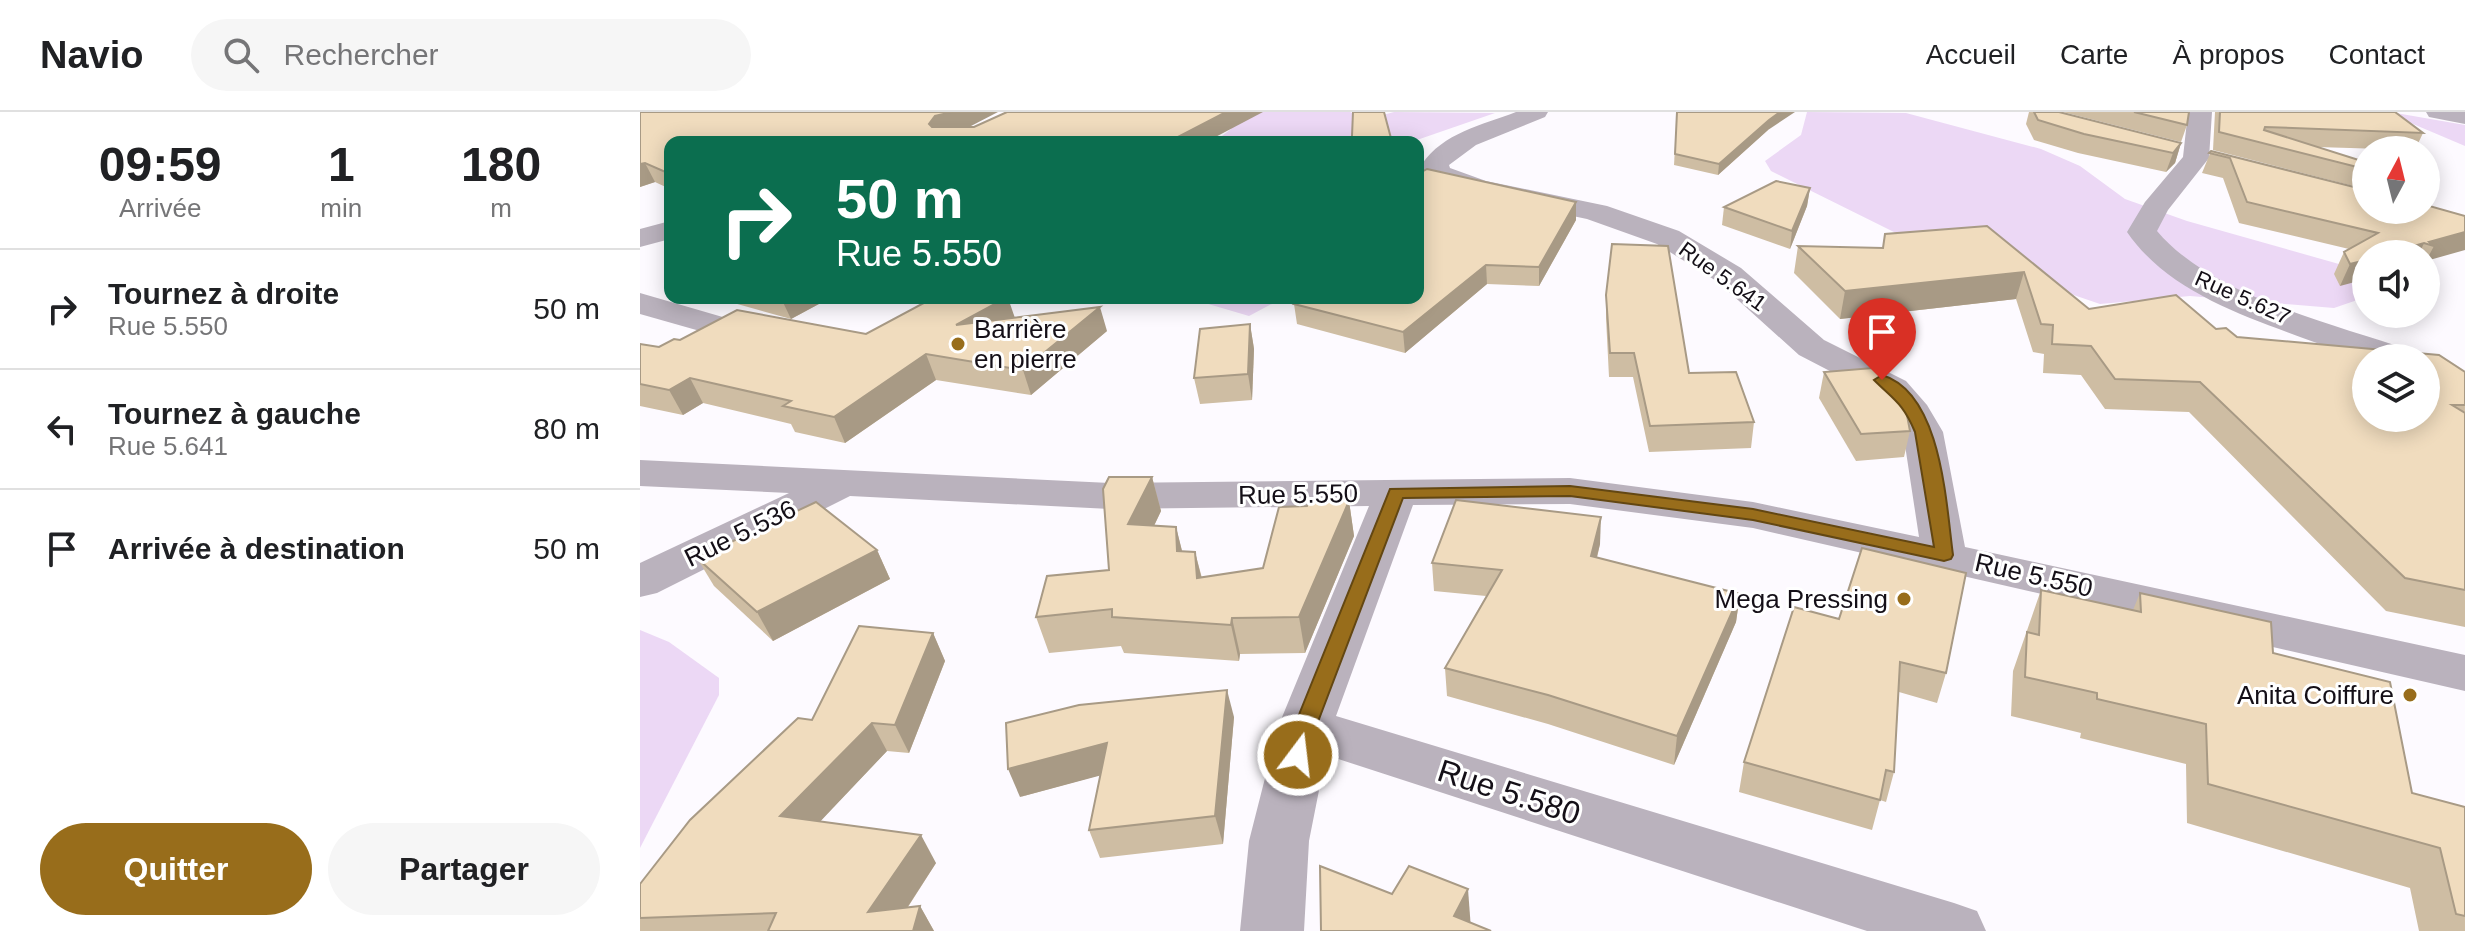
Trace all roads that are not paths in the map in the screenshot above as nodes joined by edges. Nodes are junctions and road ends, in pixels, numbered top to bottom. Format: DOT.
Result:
graph roads {
  1 [pos="1536,112"];
  2 [pos="2200,112"];
  3 [pos="2438,112"];
  4 [pos="2465,117"];
  5 [pos="2440,220"];
  6 [pos="2465,226"];
  7 [pos="664,232"];
  8 [pos="640,238"];
  9 [pos="640,303"];
  10 [pos="721,327"];
  11 [pos="2359,344"];
  12 [pos="640,473"];
  13 [pos="841,484"];
  14 [pos="1396,493"];
  15 [pos="1944,555"];
  16 [pos="640,582"];
  17 [pos="2465,673"];
  18 [pos="1305,727"];
  19 [pos="1272,931"];
  20 [pos="1954,931"];
  1 -- 15 [label="street, Rue 5.641"];
  2 -- 11 [label="street, Rue 5.627"];
  3 -- 4 [label="street"];
  5 -- 6 [label="street"];
  7 -- 8 [label="street"];
  9 -- 10 [label="street"];
  12 -- 13 [label="street, Rue 5.550"];
  13 -- 14 [label="street, Rue 5.550"];
  13 -- 16 [label="street, Rue 5.536"];
  14 -- 15 [label="street, Rue 5.550"];
  14 -- 18 [label="street"];
  15 -- 17 [label="street, Rue 5.550"];
  18 -- 19 [label="street"];
  18 -- 20 [label="street, Rue 5.580"];
}
